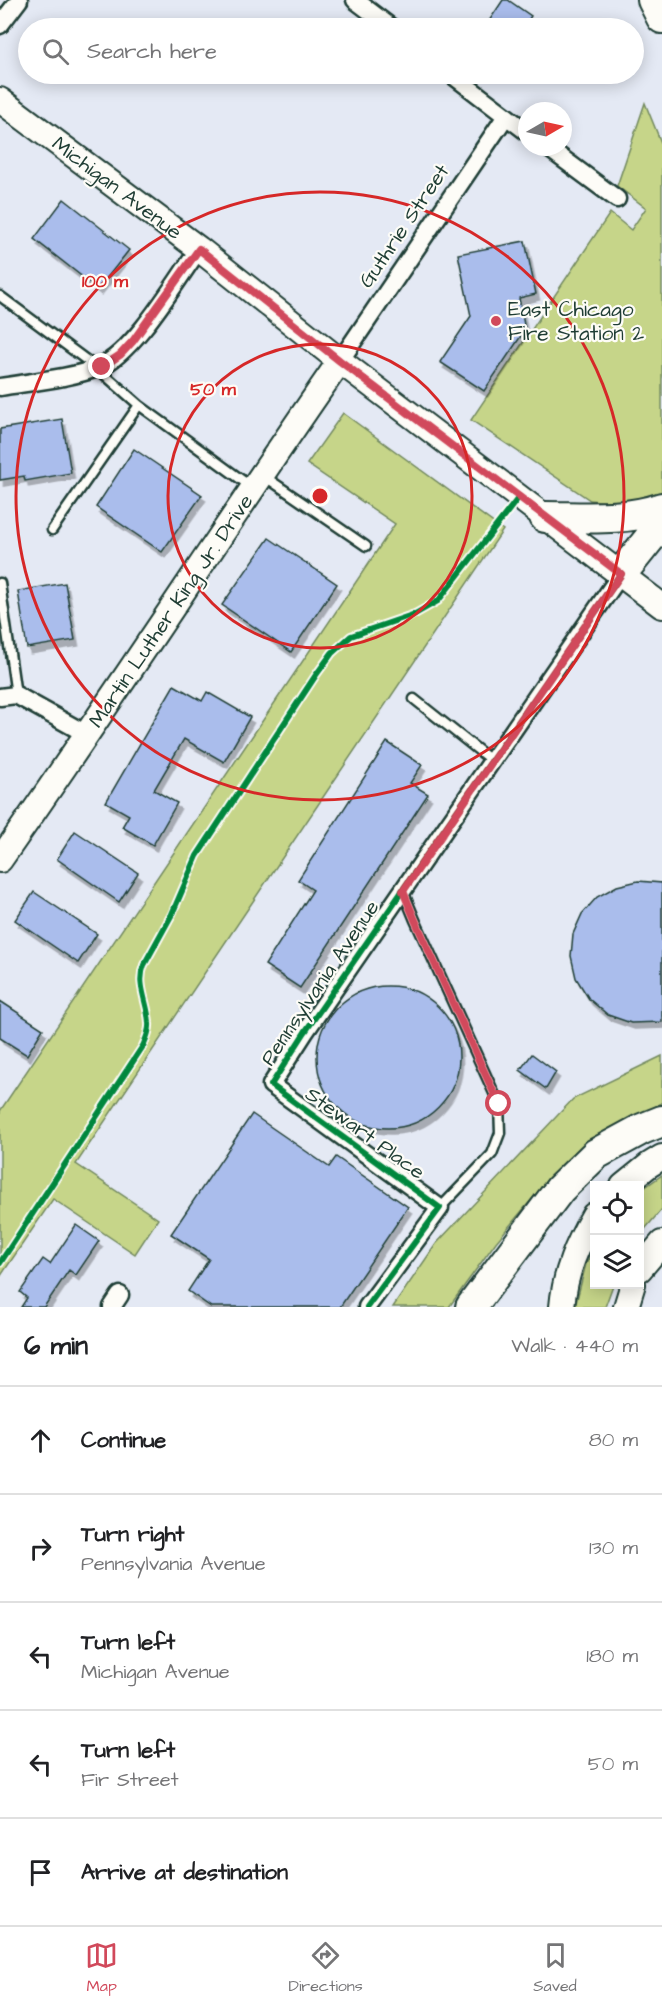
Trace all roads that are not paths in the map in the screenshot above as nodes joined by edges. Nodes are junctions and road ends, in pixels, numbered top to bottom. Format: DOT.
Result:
graph roads {
  1 [pos="19,0"];
  2 [pos="355,0"];
  3 [pos="653,0"];
  4 [pos="379,18"];
  5 [pos="662,18"];
  6 [pos="0,25"];
  7 [pos="463,84"];
  8 [pos="0,100"];
  9 [pos="506,116"];
  10 [pos="518,125"];
  11 [pos="559,156"];
  12 [pos="617,199"];
  13 [pos="199,249"];
  14 [pos="0,296"];
  15 [pos="340,361"];
  16 [pos="97,368"];
  17 [pos="0,387"];
  18 [pos="139,405"];
  19 [pos="257,481"];
  20 [pos="662,508"];
  21 [pos="545,517"];
  22 [pos="662,523"];
  23 [pos="52,530"];
  24 [pos="366,546"];
  25 [pos="621,574"];
  26 [pos="0,583"];
  27 [pos="662,606"];
  28 [pos="8,696"];
  29 [pos="414,699"];
  30 [pos="88,735"];
  31 [pos="492,761"];
  32 [pos="0,860"];
  33 [pos="403,891"];
  34 [pos="271,1085"];
  35 [pos="662,1121"];
  36 [pos="662,1157"];
  37 [pos="628,1181"];
  38 [pos="440,1208"];
  39 [pos="590,1222"];
  40 [pos="662,1243"];
  41 [pos="644,1263"];
  42 [pos="631,1289"];
  43 [pos="367,1307"];
  44 [pos="471,1307"];
  45 [pos="562,1307"];
  46 [pos="626,1307"];
  1 -- 6 [label="street"];
  2 -- 4 [label="street"];
  3 -- 5 [label="highway"];
  7 -- 9 [label="street"];
  8 -- 13 [label="main road, Michigan Avenue"];
  9 -- 10 [label="street"];
  9 -- 15 [label="street, Guthrie Street"];
  11 -- 12 [label="street"];
  13 -- 15 [label="main road, Michigan Avenue"];
  13 -- 16 [label="street"];
  14 -- 16 [label="lane"];
  15 -- 19 [label="main road, Martin Luther King Jr. Drive"];
  15 -- 21 [label="main road, Michigan Avenue"];
  16 -- 17 [label="street"];
  16 -- 18 [label="lane"];
  18 -- 19 [label="lane"];
  18 -- 23 [label="lane"];
  19 -- 24 [label="lane"];
  19 -- 30 [label="main road, Martin Luther King Jr. Drive"];
  20 -- 21 [label="highway"];
  21 -- 25 [label="main road, Michigan Avenue"];
  22 -- 25 [label="highway"];
  25 -- 27 [label="main road, Michigan Avenue"];
  25 -- 31 [label="street, Pennsylvania Avenue"];
  26 -- 28 [label="lane"];
  28 -- 30 [label="street"];
  29 -- 31 [label="lane"];
  30 -- 32 [label="main road, Martin Luther King Jr. Drive"];
  31 -- 33 [label="street, Pennsylvania Avenue"];
  33 -- 34 [label="street, Pennsylvania Avenue"];
  33 -- 38 [label="lane"];
  34 -- 38 [label="street, Stewart Place"];
  35 -- 44 [label="highway"];
  36 -- 37 [label="main road"];
  38 -- 43 [label="street"];
  39 -- 45 [label="main road"];
  40 -- 41 [label="main road"];
  42 -- 46 [label="main road"];
}
